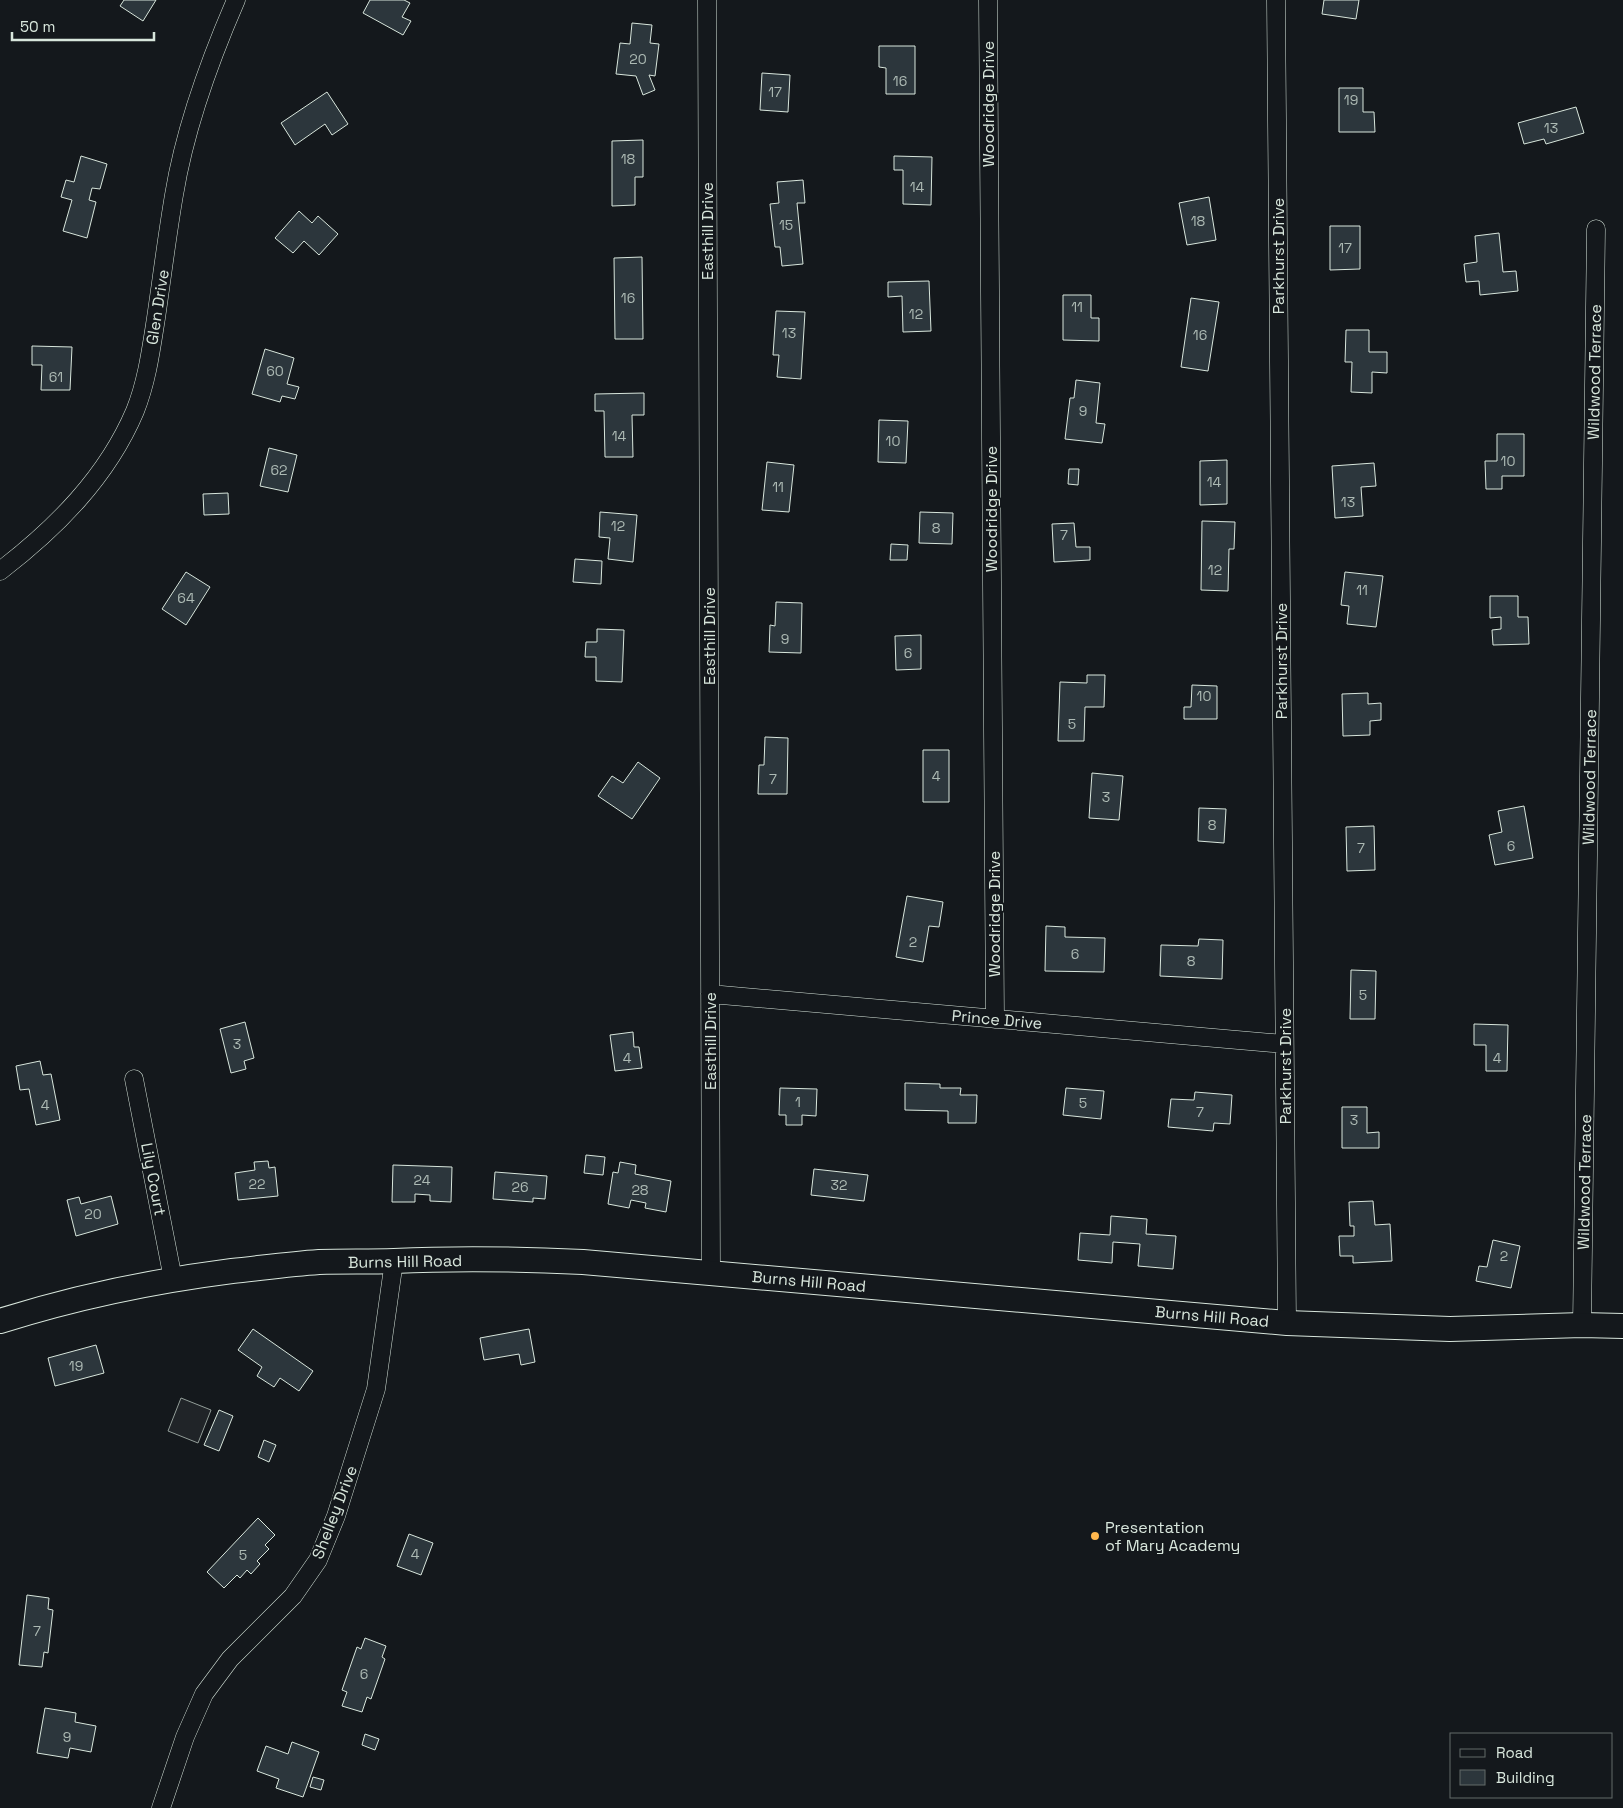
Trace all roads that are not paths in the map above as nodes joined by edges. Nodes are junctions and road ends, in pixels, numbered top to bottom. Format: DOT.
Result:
graph roads {
  1 [pos="236,0"];
  2 [pos="706,0"];
  3 [pos="988,0"];
  4 [pos="1276,0"];
  5 [pos="1596,229"];
  6 [pos="0,571"];
  7 [pos="710,994"];
  8 [pos="995,1019"];
  9 [pos="1284,1044"];
  10 [pos="134,1078"];
  11 [pos="394,1261"];
  12 [pos="711,1272"];
  13 [pos="173,1279"];
  14 [pos="0,1321"];
  15 [pos="1287,1323"];
  16 [pos="1582,1326"];
  17 [pos="1623,1326"];
  18 [pos="161,1808"];
  1 -- 6 [label="street, Glen Drive"];
  2 -- 7 [label="street, Easthill Drive"];
  3 -- 8 [label="street, Woodridge Drive"];
  4 -- 9 [label="street, Parkhurst Drive"];
  5 -- 16 [label="street, Wildwood Terrace"];
  7 -- 8 [label="street, Prince Drive"];
  7 -- 12 [label="street, Easthill Drive"];
  8 -- 9 [label="street, Prince Drive"];
  9 -- 15 [label="street, Parkhurst Drive"];
  10 -- 13 [label="street, Lily Court"];
  11 -- 12 [label="street, Burns Hill Road"];
  11 -- 13 [label="street, Burns Hill Road"];
  11 -- 18 [label="street, Shelley Drive"];
  12 -- 15 [label="street, Burns Hill Road"];
  13 -- 14 [label="street, Burns Hill Road"];
  15 -- 16 [label="street, Burns Hill Road"];
  16 -- 17 [label="street, Burns Hill Road"];
}
